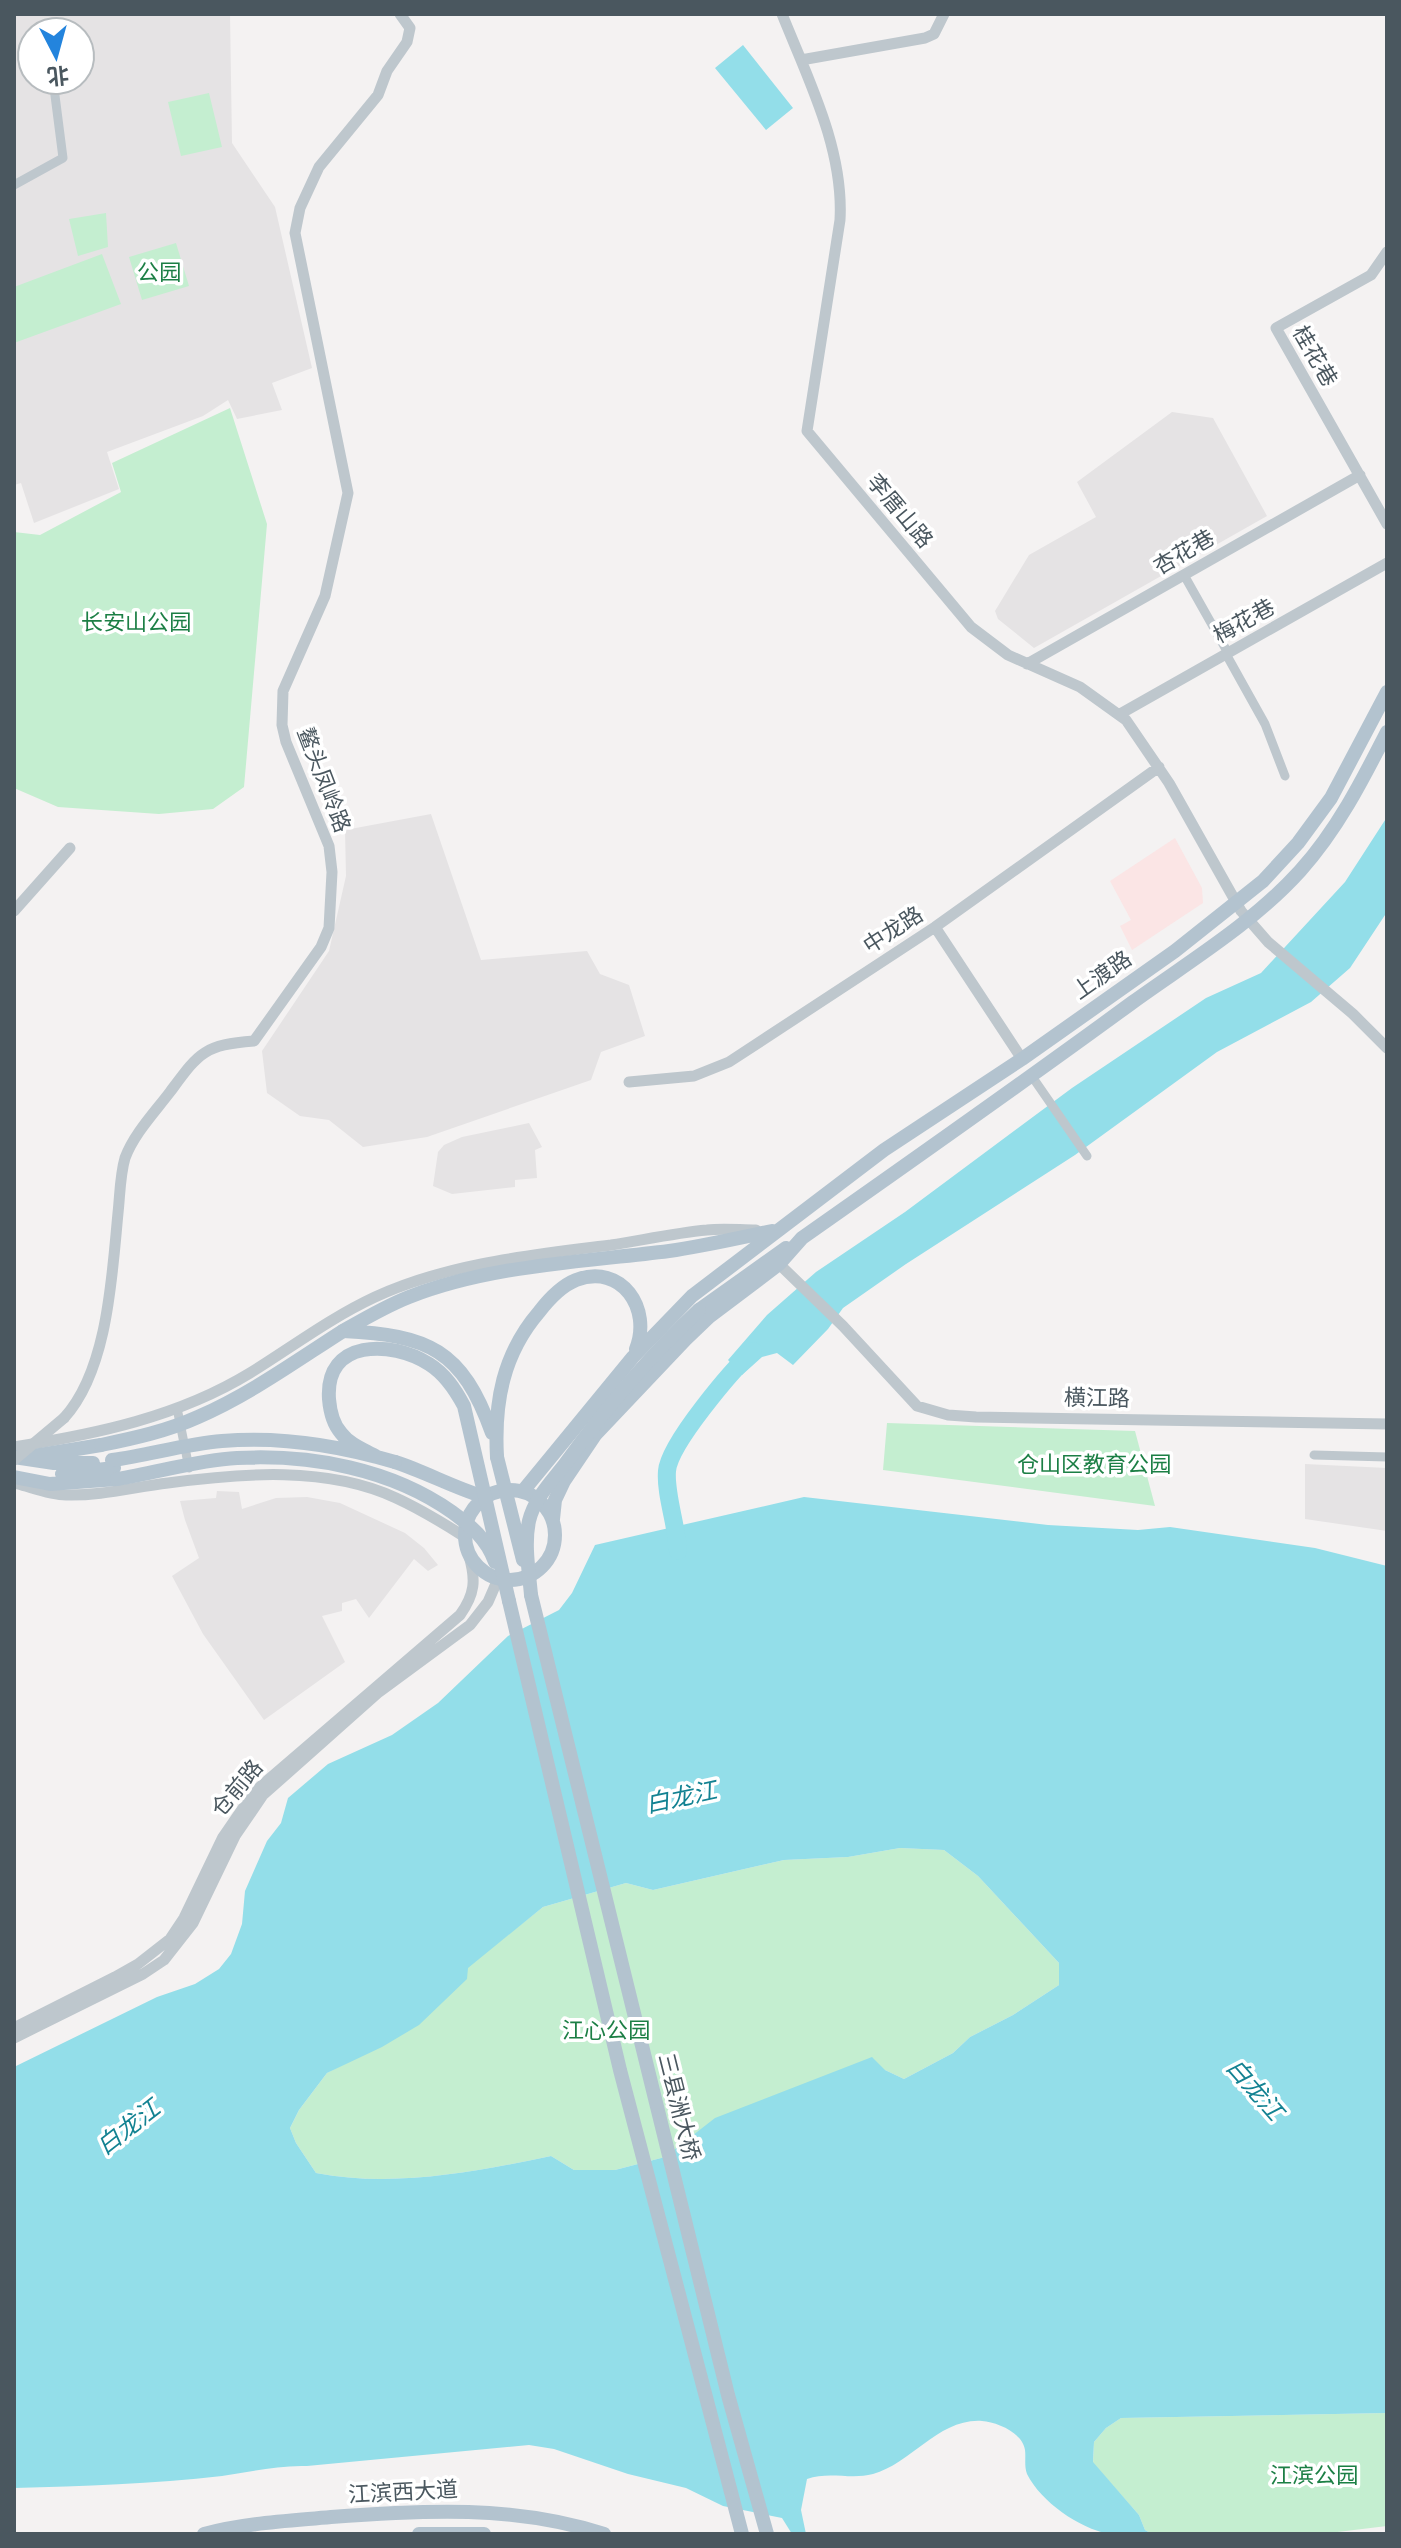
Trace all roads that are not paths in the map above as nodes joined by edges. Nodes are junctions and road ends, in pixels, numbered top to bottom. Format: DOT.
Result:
graph roads {
  1 [pos="400,14"];
  2 [pos="782,14"];
  3 [pos="944,14"];
  4 [pos="801,60"];
  5 [pos="55,96"];
  6 [pos="14,185"];
  7 [pos="1387,252"];
  8 [pos="1360,475"];
  9 [pos="1387,524"];
  10 [pos="1387,563"];
  11 [pos="1184,575"];
  12 [pos="1227,654"];
  13 [pos="1027,664"];
  14 [pos="1387,692"];
  15 [pos="1120,714"];
  16 [pos="1387,732"];
  17 [pos="1159,767"];
  18 [pos="1285,776"];
  19 [pos="70,848"];
  20 [pos="1236,904"];
  21 [pos="14,911"];
  22 [pos="1247,919"];
  23 [pos="935,927"];
  24 [pos="1387,1048"];
  25 [pos="1022,1059"];
  26 [pos="1031,1075"];
  27 [pos="629,1082"];
  28 [pos="1087,1156"];
  29 [pos="776,1230"];
  30 [pos="802,1238"];
  31 [pos="784,1269"];
  32 [pos="343,1331"];
  33 [pos="633,1357"];
  34 [pos="177,1408"];
  35 [pos="1387,1424"];
  36 [pos="16,1455"];
  37 [pos="1314,1455"];
  38 [pos="377,1457"];
  39 [pos="497,1457"];
  40 [pos="1387,1457"];
  41 [pos="394,1465"];
  42 [pos="114,1469"];
  43 [pos="14,1478"];
  44 [pos="192,1480"];
  45 [pos="523,1491"];
  46 [pos="480,1502"];
  47 [pos="553,1519"];
  48 [pos="465,1537"];
  49 [pos="469,1556"];
  50 [pos="498,1579"];
  51 [pos="531,1595"];
  52 [pos="509,1601"];
  53 [pos="14,2028"];
  54 [pos="14,2038"];
  55 [pos="204,2534"];
  56 [pos="419,2534"];
  57 [pos="484,2534"];
  58 [pos="604,2534"];
  59 [pos="742,2534"];
  60 [pos="767,2534"];
  1 -- 36 [label="street, 鳌头凤岭路, bridge"];
  2 -- 4 [label="street, 李厝山路"];
  3 -- 4 [label="street"];
  4 -- 13 [label="street, 李厝山路"];
  5 -- 6 [label="street"];
  7 -- 8 [label="street, 桂花巷"];
  8 -- 9 [label="street, 桂花巷"];
  8 -- 11 [label="street, 杏花巷"];
  10 -- 12 [label="street, 梅花巷"];
  11 -- 12 [label="street"];
  11 -- 13 [label="street, 杏花巷"];
  12 -- 15 [label="street, 梅花巷"];
  12 -- 18 [label="street"];
  13 -- 15 [label="street, 李厝山路"];
  14 -- 20 [label="main road, 上渡路"];
  15 -- 17 [label="street, 李厝山路"];
  16 -- 22 [label="main road, 上渡路"];
  17 -- 20 [label="street, 李厝山路"];
  17 -- 23 [label="street, 中龙路"];
  19 -- 21 [label="street"];
  20 -- 22 [label="street, 李厝山路"];
  20 -- 25 [label="main road, 上渡路"];
  22 -- 24 [label="street, 李厝山路"];
  22 -- 26 [label="main road, 上渡路"];
  23 -- 25 [label="street"];
  23 -- 27 [label="street, 中龙路"];
  25 -- 29 [label="main road, 上渡路"];
  26 -- 28 [label="street"];
  26 -- 30 [label="main road, 上渡路"];
  29 -- 32 [label="main road"];
  29 -- 33 [label="main road, 上渡路"];
  29 -- 34 [label="street"];
  30 -- 31 [label="main road, 上渡路"];
  30 -- 51 [label="main road, bridge"];
  31 -- 35 [label="street, 横江路"];
  31 -- 47 [label="main road, 上渡路"];
  32 -- 36 [label="main road, bridge"];
  32 -- 39 [label="main road"];
  33 -- 39 [label="main road"];
  33 -- 45 [label="main road, 上渡路"];
  34 -- 36 [label="street"];
  34 -- 44 [label="street"];
  36 -- 42 [label="main road"];
  37 -- 40 [label="street"];
  38 -- 41 [label="main road, bridge"];
  38 -- 42 [label="main road, bridge"];
  38 -- 52 [label="main road, bridge"];
  39 -- 51 [label="main road, bridge"];
  41 -- 42 [label="main road"];
  41 -- 46 [label="main road"];
  42 -- 43 [label="main road"];
  42 -- 52 [label="main road, bridge"];
  43 -- 44 [label="street"];
  44 -- 48 [label="street"];
  45 -- 46 [label="main road"];
  45 -- 47 [label="main road"];
  46 -- 48 [label="main road"];
  47 -- 50 [label="main road"];
  48 -- 49 [label="main road"];
  49 -- 50 [label="main road"];
  49 -- 53 [label="street, 仓前路"];
  50 -- 54 [label="street, 仓前路"];
  51 -- 60 [label="main road, 三县洲大桥"];
  52 -- 59 [label="main road"];
  55 -- 58 [label="main road, 江滨西大道"];
  56 -- 57 [label="main road, 江滨西大道"];
}
